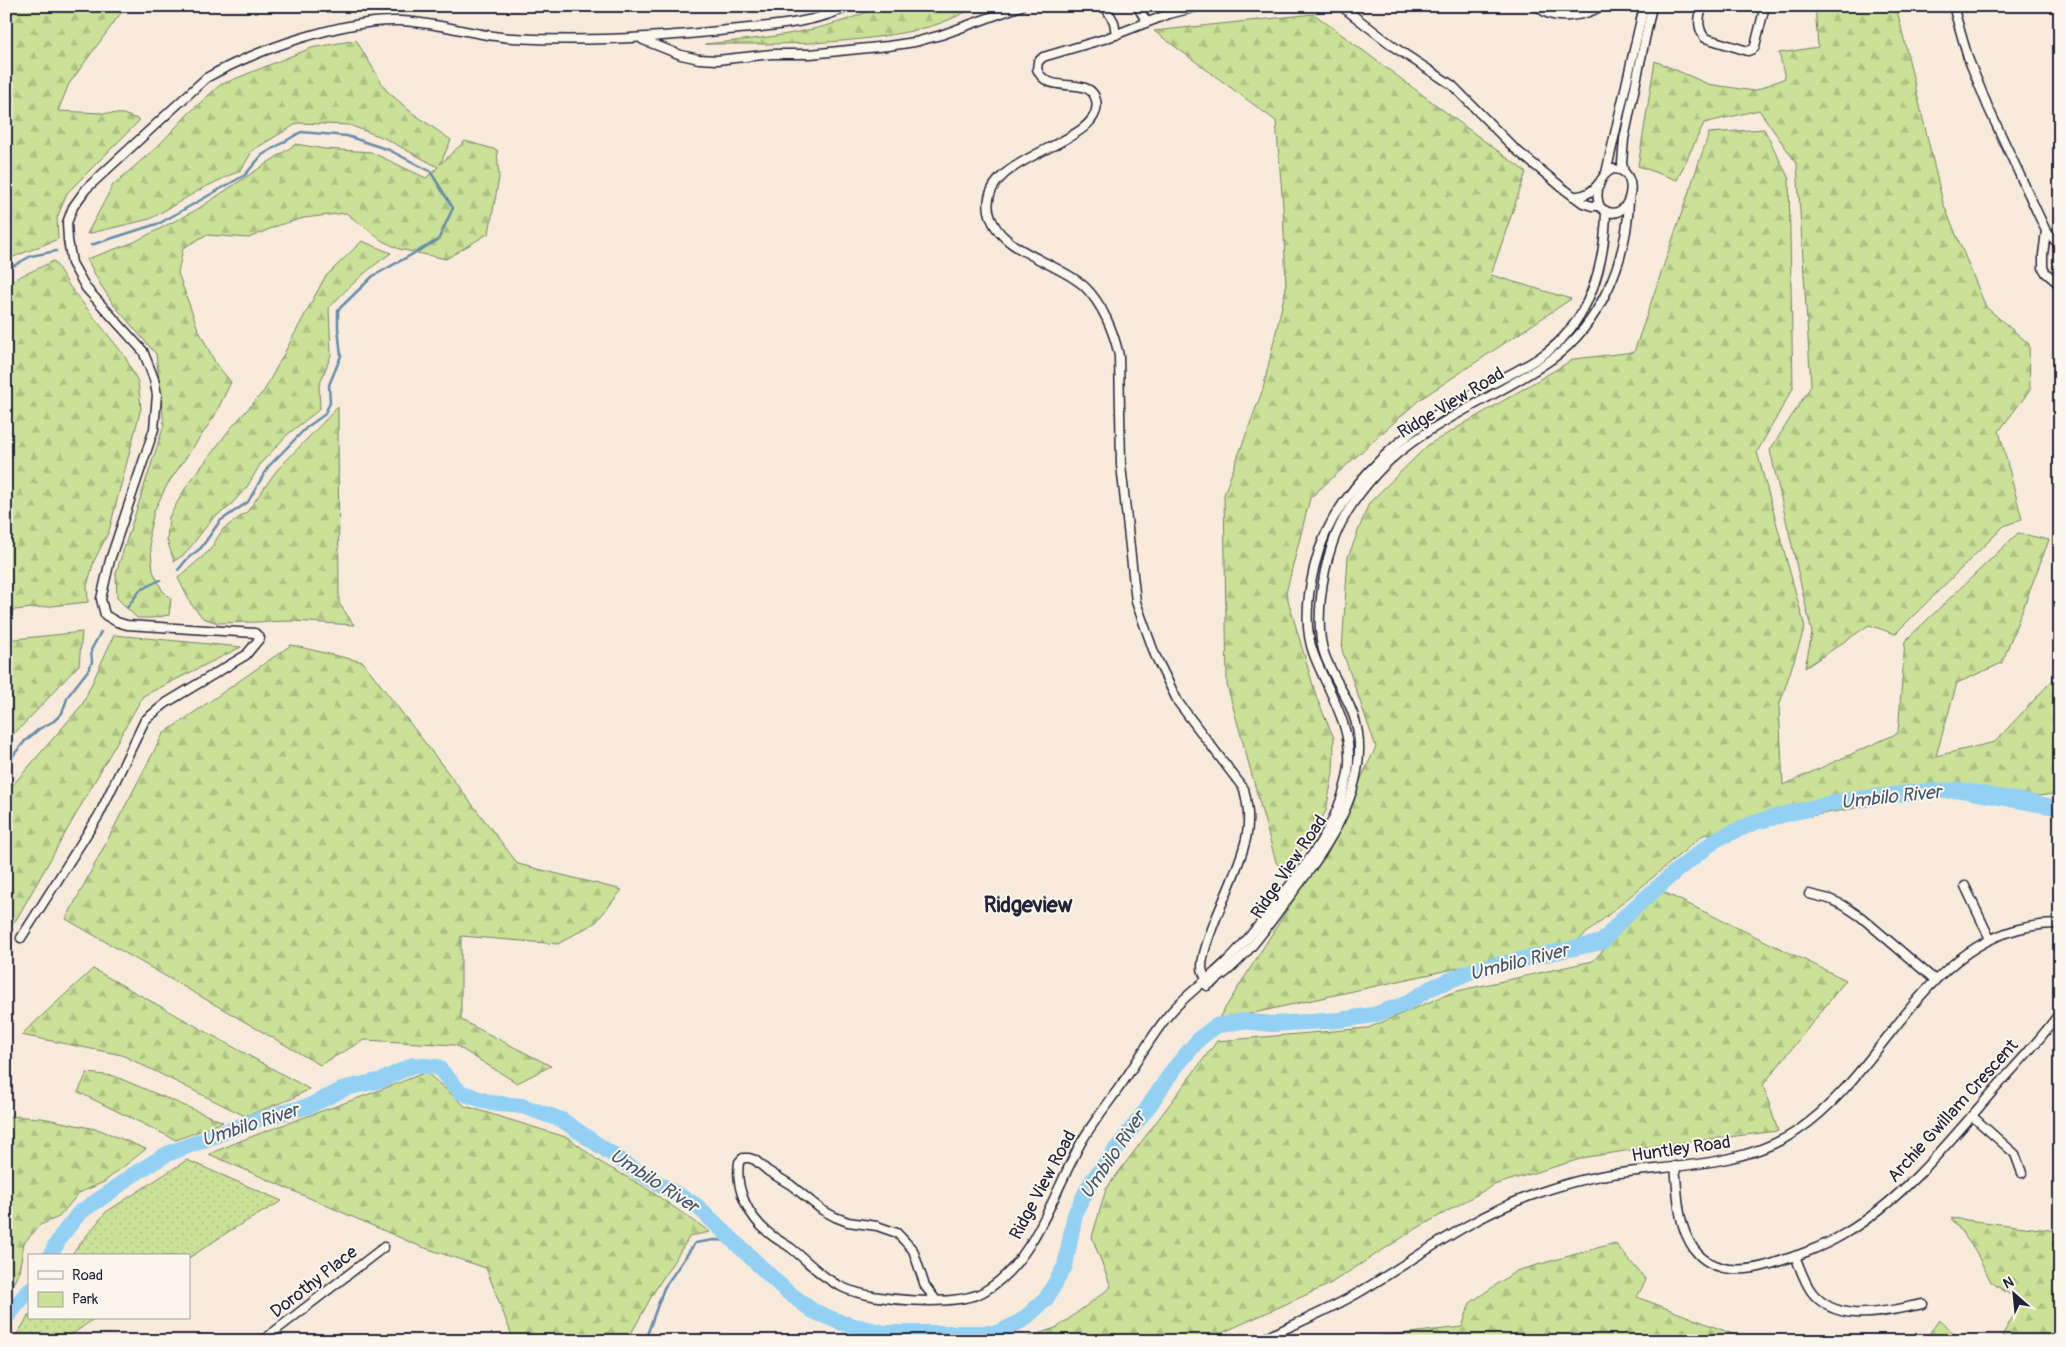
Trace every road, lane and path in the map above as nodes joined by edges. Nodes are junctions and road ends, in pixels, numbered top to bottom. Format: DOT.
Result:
graph roads {
  1 [pos="850,6"];
  2 [pos="1021,6"];
  3 [pos="1104,6"];
  4 [pos="1137,6"];
  5 [pos="1201,6"];
  6 [pos="1341,6"];
  7 [pos="1538,6"];
  8 [pos="1601,6"];
  9 [pos="1644,6"];
  10 [pos="1652,6"];
  11 [pos="1704,6"];
  12 [pos="1765,6"];
  13 [pos="1953,6"];
  14 [pos="1147,22"];
  15 [pos="1116,35"];
  16 [pos="641,39"];
  17 [pos="1624,172"];
  18 [pos="1606,173"];
  19 [pos="1601,180"];
  20 [pos="1573,196"];
  21 [pos="1629,201"];
  22 [pos="1603,208"];
  23 [pos="2046,231"];
  24 [pos="2060,246"];
  25 [pos="2060,285"];
  26 [pos="1489,385"];
  27 [pos="1494,392"];
  28 [pos="1965,886"];
  29 [pos="1809,894"];
  30 [pos="2060,924"];
  31 [pos="21,938"];
  32 [pos="1990,939"];
  33 [pos="1935,980"];
  34 [pos="1207,982"];
  35 [pos="2060,1012"];
  36 [pos="1972,1116"];
  37 [pos="1675,1166"];
  38 [pos="2022,1172"];
  39 [pos="384,1247"];
  40 [pos="1795,1256"];
  41 [pos="936,1300"];
  42 [pos="1923,1304"];
  43 [pos="262,1341"];
  44 [pos="1258,1341"];
  1 -- 16 [label="street"];
  2 -- 16 [label="street"];
  3 -- 15 [label="street"];
  4 -- 14 [label="street"];
  5 -- 14 [label="street"];
  6 -- 20 [label="street"];
  7 -- 8 [label="street"];
  9 -- 18 [label="street"];
  10 -- 17 [label="street, Ridge View Road"];
  11 -- 12 [label="street"];
  13 -- 23 [label="street"];
  14 -- 15 [label="street"];
  15 -- 34 [label="street"];
  16 -- 31 [label="street"];
  17 -- 18 [label="street"];
  17 -- 21 [label="street, Ridge View Road"];
  18 -- 19 [label="street"];
  19 -- 20 [label="street"];
  19 -- 22 [label="street, Ridge View Road"];
  20 -- 22 [label="street"];
  21 -- 22 [label="street"];
  21 -- 27 [label="street, Ridge View Road"];
  22 -- 26 [label="street, Ridge View Road"];
  23 -- 24 [label="street"];
  23 -- 25 [label="street"];
  26 -- 27 [label="street"];
  26 -- 34 [label="street, Ridge View Road"];
  27 -- 34 [label="street, Ridge View Road"];
  28 -- 32 [label="street"];
  29 -- 33 [label="street"];
  30 -- 32 [label="street, Huntley Road"];
  32 -- 33 [label="street, Huntley Road"];
  33 -- 37 [label="street, Huntley Road"];
  34 -- 41 [label="street, Ridge View Road"];
  35 -- 36 [label="street, Archie Gwillam Crescent"];
  36 -- 38 [label="street"];
  36 -- 40 [label="street, Archie Gwillam Crescent"];
  37 -- 40 [label="street, Archie Gwillam Crescent"];
  37 -- 44 [label="street, Huntley Road"];
  39 -- 43 [label="street, Dorothy Place"];
  40 -- 42 [label="street"];
  41 -- 41 [label="street, Ridge View Road"];
}
